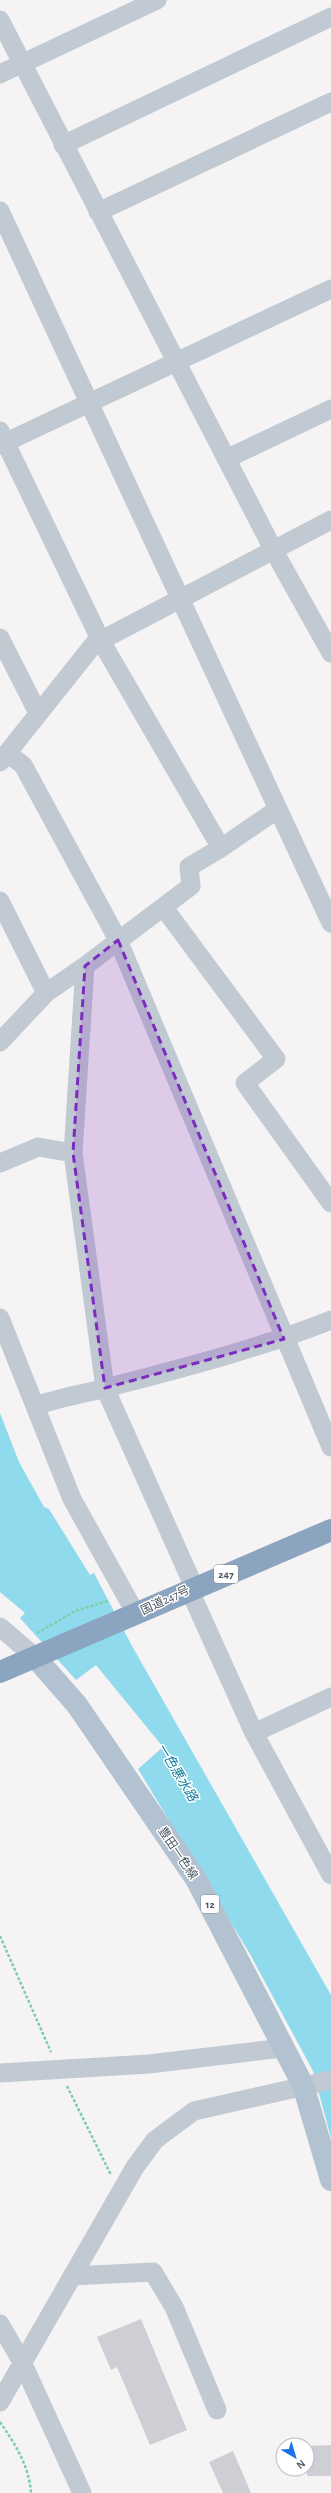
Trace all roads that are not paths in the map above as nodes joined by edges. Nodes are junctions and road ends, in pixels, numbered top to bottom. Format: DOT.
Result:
graph roads {
  1 [pos="157,0"];
  2 [pos="331,17"];
  3 [pos="0,20"];
  4 [pos="22,65"];
  5 [pos="0,74"];
  6 [pos="331,102"];
  7 [pos="63,146"];
  8 [pos="0,211"];
  9 [pos="98,212"];
  10 [pos="331,289"];
  11 [pos="176,363"];
  12 [pos="89,403"];
  13 [pos="331,409"];
  14 [pos="2,439"];
  15 [pos="226,459"];
  16 [pos="331,520"];
  17 [pos="274,551"];
  18 [pos="182,600"];
  19 [pos="0,638"];
  20 [pos="101,640"];
  21 [pos="331,653"];
  22 [pos="38,713"];
  23 [pos="3,758"];
  24 [pos="278,808"];
  25 [pos="221,848"];
  26 [pos="325,894"];
  27 [pos="0,901"];
  28 [pos="164,908"];
  29 [pos="331,923"];
  30 [pos="118,940"];
  31 [pos="85,966"];
  32 [pos="46,993"];
  33 [pos="0,1042"];
  34 [pos="73,1153"];
  35 [pos="0,1163"];
  36 [pos="331,1203"];
  37 [pos="0,1318"];
  38 [pos="331,1320"];
  39 [pos="284,1339"];
  40 [pos="105,1388"];
  41 [pos="36,1406"];
  42 [pos="331,1447"];
  43 [pos="331,1530"];
  44 [pos="189,1589"];
  45 [pos="129,1617"];
  46 [pos="0,1627"];
  47 [pos="43,1654"];
  48 [pos="0,1672"];
  49 [pos="331,1697"];
  50 [pos="254,1733"];
  51 [pos="331,1875"];
  52 [pos="283,2048"];
  53 [pos="0,2073"];
  54 [pos="317,2083"];
  55 [pos="331,2180"];
  56 [pos="72,2276"];
  57 [pos="0,2324"];
  58 [pos="23,2364"];
  59 [pos="0,2402"];
  60 [pos="216,2410"];
  61 [pos="82,2493"];
  1 -- 4 [label="street"];
  2 -- 7 [label="street"];
  3 -- 4 [label="street"];
  4 -- 5 [label="street"];
  4 -- 7 [label="street"];
  6 -- 9 [label="street"];
  7 -- 9 [label="street"];
  8 -- 12 [label="street"];
  9 -- 11 [label="street"];
  10 -- 11 [label="street"];
  11 -- 12 [label="street"];
  11 -- 15 [label="street"];
  12 -- 14 [label="street"];
  12 -- 18 [label="street"];
  13 -- 15 [label="street"];
  14 -- 20 [label="street"];
  15 -- 17 [label="street"];
  16 -- 17 [label="street"];
  17 -- 18 [label="street"];
  17 -- 21 [label="street"];
  18 -- 20 [label="street"];
  18 -- 24 [label="street"];
  19 -- 22 [label="street"];
  20 -- 22 [label="street"];
  20 -- 25 [label="street"];
  22 -- 23 [label="street"];
  23 -- 30 [label="street"];
  24 -- 25 [label="street"];
  24 -- 26 [label="street"];
  25 -- 28 [label="street"];
  26 -- 29 [label="street"];
  27 -- 32 [label="street"];
  28 -- 30 [label="street"];
  28 -- 36 [label="street"];
  30 -- 31 [label="street"];
  30 -- 39 [label="street"];
  31 -- 32 [label="street"];
  31 -- 34 [label="street"];
  32 -- 33 [label="street"];
  34 -- 35 [label="street"];
  34 -- 40 [label="street"];
  37 -- 41 [label="street"];
  38 -- 39 [label="street"];
  39 -- 40 [label="street"];
  39 -- 42 [label="street"];
  40 -- 41 [label="street"];
  40 -- 44 [label="street"];
  41 -- 45 [label="street"];
  43 -- 44 [label="highway, 国道247号 / 247"];
  44 -- 45 [label="highway, 国道247号 / 247"];
  44 -- 50 [label="street"];
  45 -- 47 [label="highway, 国道247号 / 247"];
  46 -- 47 [label="street"];
  47 -- 48 [label="highway, 国道247号 / 247"];
  47 -- 52 [label="main road, 豊田一色線 / 12"];
  49 -- 50 [label="street"];
  50 -- 51 [label="street"];
  52 -- 53 [label="street"];
  52 -- 54 [label="main road, 豊田一色線 / 12"];
  54 -- 55 [label="main road, 豊田一色線 / 12"];
  54 -- 56 [label="street"];
  56 -- 58 [label="street"];
  56 -- 60 [label="street"];
  57 -- 58 [label="street"];
  58 -- 59 [label="street"];
  58 -- 61 [label="street"];
}
